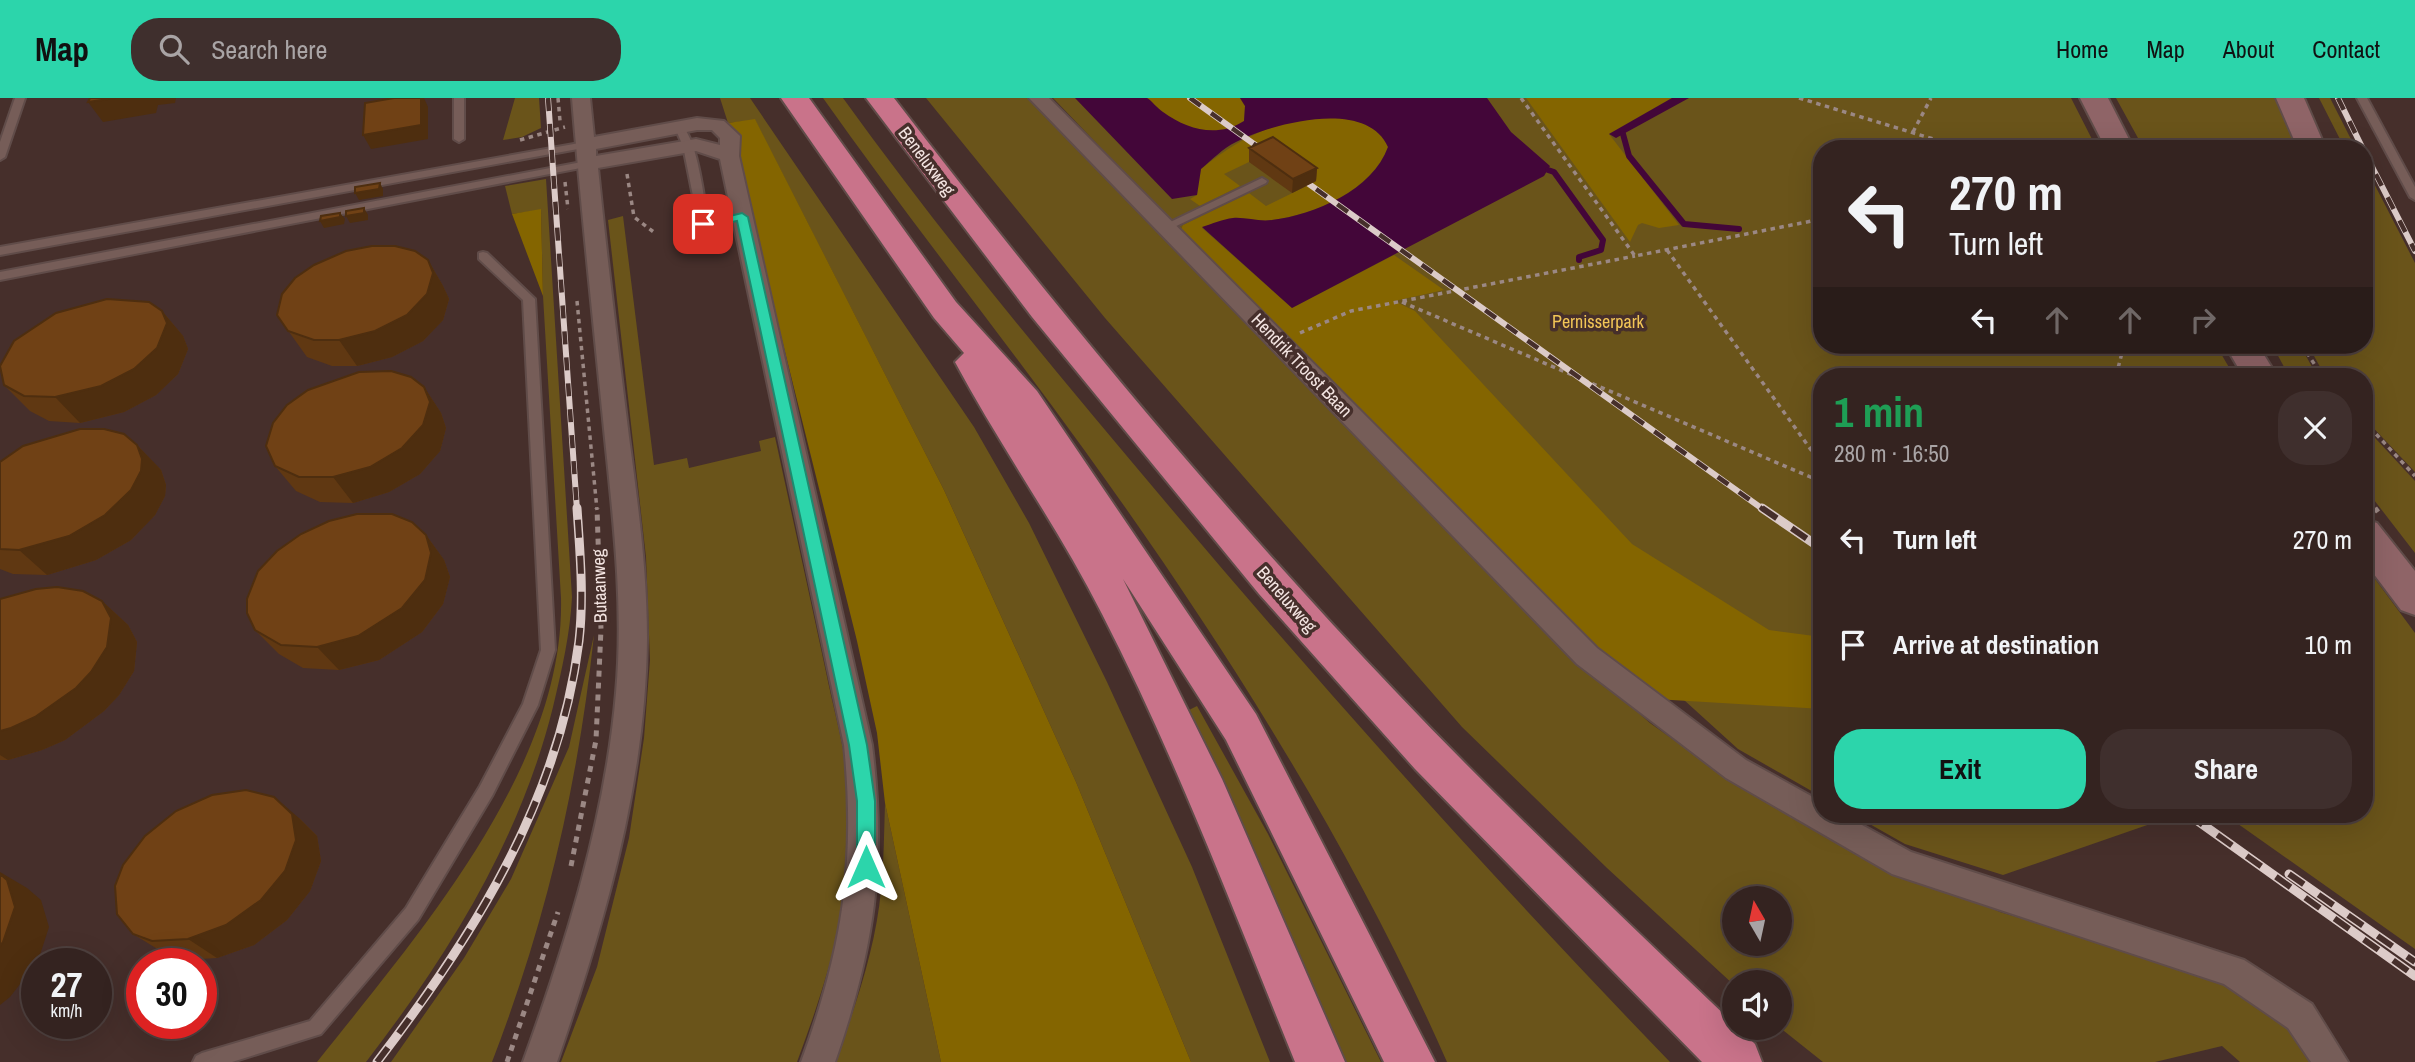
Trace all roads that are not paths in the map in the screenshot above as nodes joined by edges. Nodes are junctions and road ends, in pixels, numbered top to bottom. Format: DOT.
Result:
graph roads {
  1 [pos="20,98"];
  2 [pos="459,98"];
  3 [pos="581,98"];
  4 [pos="795,98"];
  5 [pos="880,98"];
  6 [pos="1038,98"];
  7 [pos="2094,98"];
  8 [pos="2290,98"];
  9 [pos="2362,98"];
  10 [pos="684,137"];
  11 [pos="459,139"];
  12 [pos="2115,140"];
  13 [pos="2308,140"];
  14 [pos="0,157"];
  15 [pos="574,157"];
  16 [pos="1262,181"];
  17 [pos="2415,197"];
  18 [pos="742,217"];
  19 [pos="1166,227"];
  20 [pos="0,251"];
  21 [pos="483,256"];
  22 [pos="0,276"];
  23 [pos="945,310"];
  24 [pos="1438,504"];
  25 [pos="2373,545"];
  26 [pos="2373,565"];
  27 [pos="2415,599"];
  28 [pos="2415,617"];
  29 [pos="1813,813"];
  30 [pos="1831,823"];
  31 [pos="202,1062"];
  32 [pos="540,1062"];
  33 [pos="818,1062"];
  34 [pos="1320,1062"];
  35 [pos="1410,1062"];
  36 [pos="1737,1062"];
  37 [pos="2331,1062"];
  1 -- 14 [label="lane"];
  2 -- 11 [label="lane"];
  3 -- 15 [label="street, Butaanweg"];
  4 -- 23 [label="highway"];
  5 -- 36 [label="highway, Beneluxweg"];
  6 -- 19 [label="street, Hendrik Troost Baan"];
  7 -- 12 [label="street"];
  8 -- 13 [label="street"];
  9 -- 17 [label="lane"];
  10 -- 15 [label="street"];
  10 -- 18 [label="street"];
  10 -- 18 [label="lane"];
  15 -- 20 [label="lane"];
  15 -- 22 [label="lane"];
  15 -- 32 [label="street, Butaanweg"];
  16 -- 19 [label="lane"];
  18 -- 33 [label="street"];
  19 -- 24 [label="street, Hendrik Troost Baan"];
  21 -- 31 [label="lane"];
  23 -- 34 [label="highway"];
  23 -- 35 [label="highway"];
  24 -- 29 [label="street"];
  25 -- 27 [label="street"];
  26 -- 28 [label="street"];
  30 -- 37 [label="street"];
}
